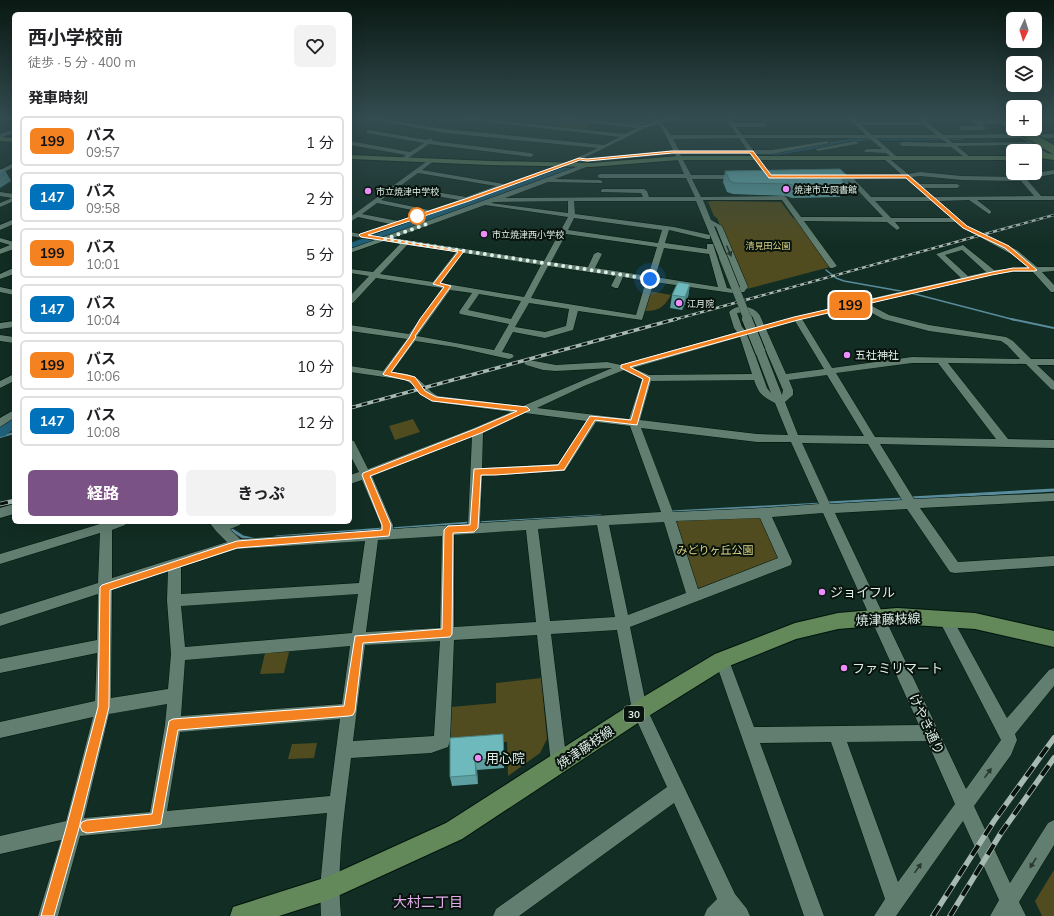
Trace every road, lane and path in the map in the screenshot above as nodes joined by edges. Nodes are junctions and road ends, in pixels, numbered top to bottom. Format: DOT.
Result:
graph roads {
  1 [pos="431,161"];
  2 [pos="449,161"];
  3 [pos="526,161"];
  4 [pos="577,161"];
  5 [pos="628,161"];
  6 [pos="681,161"];
  7 [pos="758,161"];
  8 [pos="893,161"];
  9 [pos="523,164"];
  10 [pos="569,165"];
  11 [pos="587,165"];
  12 [pos="597,165"];
  13 [pos="12,167"];
  14 [pos="976,170"];
  15 [pos="1,171"];
  16 [pos="417,171"];
  17 [pos="1054,172"];
  18 [pos="1042,174"];
  19 [pos="688,176"];
  20 [pos="907,176"];
  21 [pos="1006,176"];
  22 [pos="741,177"];
  23 [pos="757,177"];
  24 [pos="769,177"];
  25 [pos="777,177"];
  26 [pos="825,177"];
  27 [pos="849,177"];
  28 [pos="986,178"];
  29 [pos="600,179"];
  30 [pos="1025,180"];
  31 [pos="544,181"];
  32 [pos="506,186"];
  33 [pos="917,186"];
  34 [pos="957,186"];
  35 [pos="395,187"];
  36 [pos="603,191"];
  37 [pos="0,194"];
  38 [pos="12,197"];
  39 [pos="12,198"];
  40 [pos="699,198"];
  41 [pos="972,198"];
  42 [pos="1041,198"];
  43 [pos="1054,198"];
  44 [pos="870,199"];
  45 [pos="933,199"];
  46 [pos="467,200"];
  47 [pos="494,200"];
  48 [pos="605,200"];
  49 [pos="647,200"];
  50 [pos="376,201"];
  51 [pos="571,203"];
  52 [pos="484,204"];
  53 [pos="0,205"];
  54 [pos="550,206"];
  55 [pos="1054,206"];
  56 [pos="430,212"];
  57 [pos="988,212"];
  58 [pos="357,215"];
  59 [pos="572,216"];
  60 [pos="352,219"];
  61 [pos="799,219"];
  62 [pos="889,219"];
  63 [pos="956,220"];
  64 [pos="12,223"];
  65 [pos="398,223"];
  66 [pos="709,223"];
  67 [pos="0,228"];
  68 [pos="666,228"];
  69 [pos="896,228"];
  70 [pos="564,232"];
  71 [pos="352,234"];
  72 [pos="361,235"];
  73 [pos="707,237"];
  74 [pos="352,238"];
  75 [pos="384,238"];
  76 [pos="0,240"];
  77 [pos="406,242"];
  78 [pos="12,244"];
  79 [pos="660,245"];
  80 [pos="12,246"];
  81 [pos="352,250"];
  82 [pos="462,251"];
  83 [pos="0,252"];
  84 [pos="712,252"];
  85 [pos="598,254"];
  86 [pos="546,263"];
  87 [pos="833,266"];
  88 [pos="1054,269"];
  89 [pos="1035,270"];
  90 [pos="12,271"];
  91 [pos="352,271"];
  92 [pos="591,273"];
  93 [pos="992,273"];
  94 [pos="374,274"];
  95 [pos="0,277"];
  96 [pos="650,279"];
  97 [pos="967,279"];
  98 [pos="436,284"];
  99 [pos="448,286"];
  100 [pos="0,289"];
  101 [pos="723,289"];
  102 [pos="1054,290"];
  103 [pos="477,291"];
  104 [pos="12,292"];
  105 [pos="352,299"];
  106 [pos="527,299"];
  107 [pos="859,303"];
  108 [pos="574,307"];
  109 [pos="797,318"];
  110 [pos="12,324"];
  111 [pos="512,325"];
  112 [pos="0,326"];
  113 [pos="352,328"];
  114 [pos="761,328"];
  115 [pos="743,333"];
  116 [pos="412,337"];
  117 [pos="1,340"];
  118 [pos="12,340"];
  119 [pos="497,353"];
  120 [pos="509,356"];
  121 [pos="941,361"];
  122 [pos="1029,361"];
  123 [pos="1054,362"];
  124 [pos="529,363"];
  125 [pos="622,367"];
  126 [pos="352,369"];
  127 [pos="829,372"];
  128 [pos="386,374"];
  129 [pos="12,377"];
  130 [pos="758,377"];
  131 [pos="647,378"];
  132 [pos="782,378"];
  133 [pos="0,385"];
  134 [pos="1054,387"];
  135 [pos="780,401"];
  136 [pos="527,410"];
  137 [pos="12,414"];
  138 [pos="593,418"];
  139 [pos="0,423"];
  140 [pos="634,423"];
  141 [pos="478,431"];
  142 [pos="795,440"];
  143 [pos="872,441"];
  144 [pos="1004,443"];
  145 [pos="1054,444"];
  146 [pos="352,448"];
  147 [pos="477,472"];
  148 [pos="366,475"];
  149 [pos="352,479"];
  150 [pos="1052,499"];
  151 [pos="908,501"];
  152 [pos="828,509"];
  153 [pos="12,510"];
  154 [pos="0,513"];
  155 [pos="764,513"];
  156 [pos="670,518"];
  157 [pos="602,520"];
  158 [pos="108,524"];
  159 [pos="111,524"];
  160 [pos="217,525"];
  161 [pos="532,526"];
  162 [pos="474,528"];
  163 [pos="448,530"];
  164 [pos="379,534"];
  165 [pos="237,544"];
  166 [pos="0,559"];
  167 [pos="1054,561"];
  168 [pos="174,565"];
  169 [pos="105,587"];
  170 [pos="365,588"];
  171 [pos="694,596"];
  172 [pos="174,600"];
  173 [pos="878,618"];
  174 [pos="945,618"];
  175 [pos="0,620"];
  176 [pos="624,623"];
  177 [pos="543,626"];
  178 [pos="447,634"];
  179 [pos="358,639"];
  180 [pos="1054,639"];
  181 [pos="104,645"];
  182 [pos="178,654"];
  183 [pos="722,660"];
  184 [pos="0,666"];
  185 [pos="1054,675"];
  186 [pos="175,695"];
  187 [pos="103,707"];
  188 [pos="640,710"];
  189 [pos="349,711"];
  190 [pos="173,724"];
  191 [pos="0,730"];
  192 [pos="1006,732"];
  193 [pos="932,733"];
  194 [pos="836,734"];
  195 [pos="749,735"];
  196 [pos="344,750"];
  197 [pos="559,764"];
  198 [pos="677,790"];
  199 [pos="337,804"];
  200 [pos="965,804"];
  201 [pos="157,819"];
  202 [pos="73,828"];
  203 [pos="1054,830"];
  204 [pos="0,845"];
  205 [pos="329,888"];
  206 [pos="895,900"];
  207 [pos="728,901"];
  208 [pos="1009,911"];
  209 [pos="48,916"];
  210 [pos="242,916"];
  211 [pos="331,916"];
  212 [pos="502,916"];
  213 [pos="714,916"];
  214 [pos="740,916"];
  215 [pos="814,916"];
  216 [pos="884,916"];
  1 -- 16 [label="street"];
  2 -- 9 [label="main road"];
  3 -- 9 [label="street"];
  4 -- 10 [label="street"];
  5 -- 12 [label="main road"];
  6 -- 19 [label="street"];
  7 -- 24 [label="street"];
  8 -- 20 [label="street"];
  9 -- 10 [label="main road"];
  10 -- 11 [label="main road"];
  10 -- 32 [label="street"];
  11 -- 12 [label="main road"];
  11 -- 31 [label="street"];
  12 -- 29 [label="street"];
  13 -- 15 [label="street"];
  14 -- 28 [label="street"];
  16 -- 32 [label="street"];
  16 -- 35 [label="street"];
  17 -- 18 [label="street"];
  19 -- 22 [label="street"];
  19 -- 29 [label="street"];
  19 -- 40 [label="street"];
  20 -- 27 [label="street"];
  20 -- 28 [label="street"];
  20 -- 33 [label="street"];
  21 -- 28 [label="street"];
  23 -- 24 [label="street"];
  24 -- 25 [label="street"];
  26 -- 27 [label="street"];
  27 -- 44 [label="street"];
  29 -- 31 [label="street"];
  29 -- 36 [label="street"];
  30 -- 42 [label="street"];
  31 -- 47 [label="street"];
  32 -- 46 [label="street"];
  33 -- 34 [label="street"];
  33 -- 45 [label="street"];
  35 -- 46 [label="street"];
  35 -- 50 [label="street"];
  36 -- 48 [label="street"];
  36 -- 49 [label="street"];
  37 -- 38 [label="street"];
  39 -- 53 [label="street"];
  40 -- 49 [label="street"];
  40 -- 61 [label="street"];
  40 -- 66 [label="street"];
  41 -- 42 [label="street"];
  41 -- 45 [label="street"];
  41 -- 57 [label="street"];
  42 -- 43 [label="street"];
  42 -- 55 [label="street"];
  44 -- 45 [label="street"];
  44 -- 62 [label="street"];
  45 -- 63 [label="street"];
  46 -- 56 [label="street"];
  47 -- 51 [label="street"];
  47 -- 52 [label="street"];
  48 -- 49 [label="street"];
  48 -- 51 [label="street"];
  50 -- 56 [label="street"];
  50 -- 58 [label="street"];
  51 -- 54 [label="street"];
  51 -- 59 [label="street"];
  52 -- 59 [label="street"];
  52 -- 75 [label="street"];
  56 -- 65 [label="street"];
  58 -- 60 [label="street"];
  58 -- 65 [label="street"];
  59 -- 68 [label="street"];
  59 -- 70 [label="street"];
  61 -- 62 [label="street"];
  61 -- 87 [label="street"];
  62 -- 63 [label="street"];
  62 -- 69 [label="street"];
  63 -- 89 [label="street"];
  64 -- 67 [label="street"];
  65 -- 72 [label="street"];
  66 -- 73 [label="street"];
  66 -- 101 [label="street, one-way"];
  66 -- 135 [label="street, けやき通り, bridge"];
  68 -- 73 [label="street"];
  68 -- 79 [label="street"];
  70 -- 79 [label="street"];
  70 -- 86 [label="street"];
  71 -- 72 [label="street"];
  72 -- 74 [label="street"];
  72 -- 75 [label="street"];
  73 -- 84 [label="street"];
  75 -- 77 [label="street"];
  75 -- 81 [label="street"];
  76 -- 78 [label="street"];
  77 -- 82 [label="street"];
  77 -- 94 [label="street"];
  79 -- 84 [label="street"];
  79 -- 96 [label="street"];
  80 -- 83 [label="street"];
  82 -- 86 [label="street"];
  82 -- 98 [label="street"];
  84 -- 101 [label="street"];
  85 -- 92 [label="street"];
  86 -- 92 [label="street"];
  86 -- 106 [label="street"];
  88 -- 89 [label="street"];
  89 -- 93 [label="street"];
  89 -- 102 [label="street"];
  90 -- 95 [label="street"];
  91 -- 94 [label="street"];
  92 -- 96 [label="street"];
  93 -- 97 [label="street"];
  93 -- 97 [label="street"];
  94 -- 98 [label="street"];
  94 -- 105 [label="street"];
  96 -- 101 [label="street"];
  96 -- 108 [label="street"];
  97 -- 107 [label="street"];
  98 -- 99 [label="street"];
  99 -- 103 [label="street"];
  99 -- 116 [label="street"];
  100 -- 104 [label="street"];
  103 -- 106 [label="street"];
  103 -- 111 [label="street"];
  106 -- 108 [label="street"];
  106 -- 111 [label="street"];
  107 -- 109 [label="street"];
  107 -- 122 [label="street"];
  108 -- 111 [label="street"];
  109 -- 114 [label="street"];
  109 -- 127 [label="street"];
  110 -- 112 [label="street"];
  111 -- 119 [label="street"];
  113 -- 116 [label="street"];
  114 -- 115 [label="street"];
  114 -- 115 [label="street"];
  114 -- 132 [label="street"];
  115 -- 125 [label="street"];
  115 -- 130 [label="street"];
  116 -- 119 [label="street"];
  116 -- 128 [label="street"];
  117 -- 118 [label="street"];
  119 -- 120 [label="street"];
  121 -- 122 [label="street"];
  121 -- 127 [label="street"];
  121 -- 144 [label="street"];
  122 -- 123 [label="street"];
  122 -- 134 [label="street"];
  124 -- 125 [label="street"];
  125 -- 131 [label="street"];
  125 -- 136 [label="street"];
  126 -- 128 [label="street"];
  127 -- 132 [label="street"];
  127 -- 143 [label="street"];
  128 -- 136 [label="street"];
  129 -- 133 [label="street"];
  130 -- 131 [label="street"];
  130 -- 135 [label="street"];
  131 -- 140 [label="street"];
  132 -- 135 [label="street"];
  135 -- 142 [label="street, けやき通り"];
  136 -- 138 [label="street"];
  136 -- 141 [label="street"];
  137 -- 139 [label="street"];
  138 -- 140 [label="street"];
  138 -- 147 [label="street"];
  140 -- 142 [label="street"];
  140 -- 156 [label="street"];
  141 -- 147 [label="street"];
  141 -- 148 [label="street"];
  142 -- 143 [label="street"];
  142 -- 152 [label="street, けやき通り"];
  143 -- 144 [label="street"];
  143 -- 151 [label="street"];
  144 -- 145 [label="street"];
  146 -- 148 [label="street"];
  147 -- 162 [label="street"];
  148 -- 149 [label="street"];
  148 -- 164 [label="street"];
  150 -- 151 [label="street"];
  151 -- 152 [label="street"];
  151 -- 167 [label="street"];
  152 -- 155 [label="street"];
  152 -- 173 [label="street, けやき通り"];
  153 -- 154 [label="street"];
  155 -- 156 [label="street"];
  155 -- 171 [label="street"];
  156 -- 157 [label="street"];
  156 -- 171 [label="street"];
  157 -- 161 [label="street"];
  157 -- 176 [label="street"];
  158 -- 166 [label="street"];
  159 -- 169 [label="street"];
  160 -- 165 [label="street"];
  161 -- 162 [label="street"];
  161 -- 177 [label="street"];
  162 -- 163 [label="street"];
  163 -- 164 [label="street"];
  163 -- 178 [label="street"];
  164 -- 165 [label="street"];
  164 -- 170 [label="street"];
  165 -- 168 [label="street"];
  168 -- 169 [label="street"];
  168 -- 172 [label="street"];
  169 -- 175 [label="street"];
  169 -- 181 [label="street"];
  170 -- 172 [label="street"];
  170 -- 179 [label="street"];
  171 -- 176 [label="street"];
  172 -- 182 [label="street"];
  173 -- 174 [label="main road, 焼津藤枝線 / 30"];
  173 -- 183 [label="main road, 焼津藤枝線 / 30"];
  173 -- 193 [label="street, けやき通り"];
  174 -- 180 [label="main road, 焼津藤枝線 / 30"];
  174 -- 192 [label="street"];
  176 -- 177 [label="street"];
  176 -- 188 [label="street"];
  177 -- 178 [label="street"];
  177 -- 197 [label="street"];
  178 -- 179 [label="street"];
  178 -- 196 [label="street"];
  179 -- 182 [label="street"];
  179 -- 189 [label="street"];
  181 -- 184 [label="street"];
  181 -- 187 [label="street"];
  182 -- 186 [label="street"];
  183 -- 188 [label="main road, 焼津藤枝線 / 30"];
  183 -- 195 [label="street"];
  185 -- 192 [label="street"];
  186 -- 187 [label="street"];
  186 -- 190 [label="street"];
  187 -- 191 [label="street"];
  187 -- 202 [label="street"];
  188 -- 197 [label="main road, 焼津藤枝線 / 30"];
  188 -- 198 [label="street"];
  189 -- 190 [label="street"];
  189 -- 196 [label="street"];
  190 -- 201 [label="street"];
  200 -- 192 [label="street, one-way"];
  193 -- 194 [label="street"];
  193 -- 200 [label="street, けやき通り"];
  194 -- 195 [label="street"];
  194 -- 206 [label="street"];
  195 -- 215 [label="street"];
  196 -- 199 [label="street"];
  197 -- 205 [label="main road, 焼津藤枝線 / 30"];
  198 -- 207 [label="street"];
  198 -- 212 [label="street"];
  199 -- 201 [label="street"];
  199 -- 205 [label="street"];
  206 -- 200 [label="street, one-way"];
  200 -- 208 [label="street, けやき通り"];
  201 -- 202 [label="street"];
  202 -- 204 [label="street"];
  202 -- 209 [label="street"];
  203 -- 208 [label="street, one-way"];
  205 -- 210 [label="main road, 焼津藤枝線 / 30"];
  205 -- 211 [label="street"];
  206 -- 216 [label="street"];
  207 -- 213 [label="street"];
  207 -- 214 [label="street"];
}
